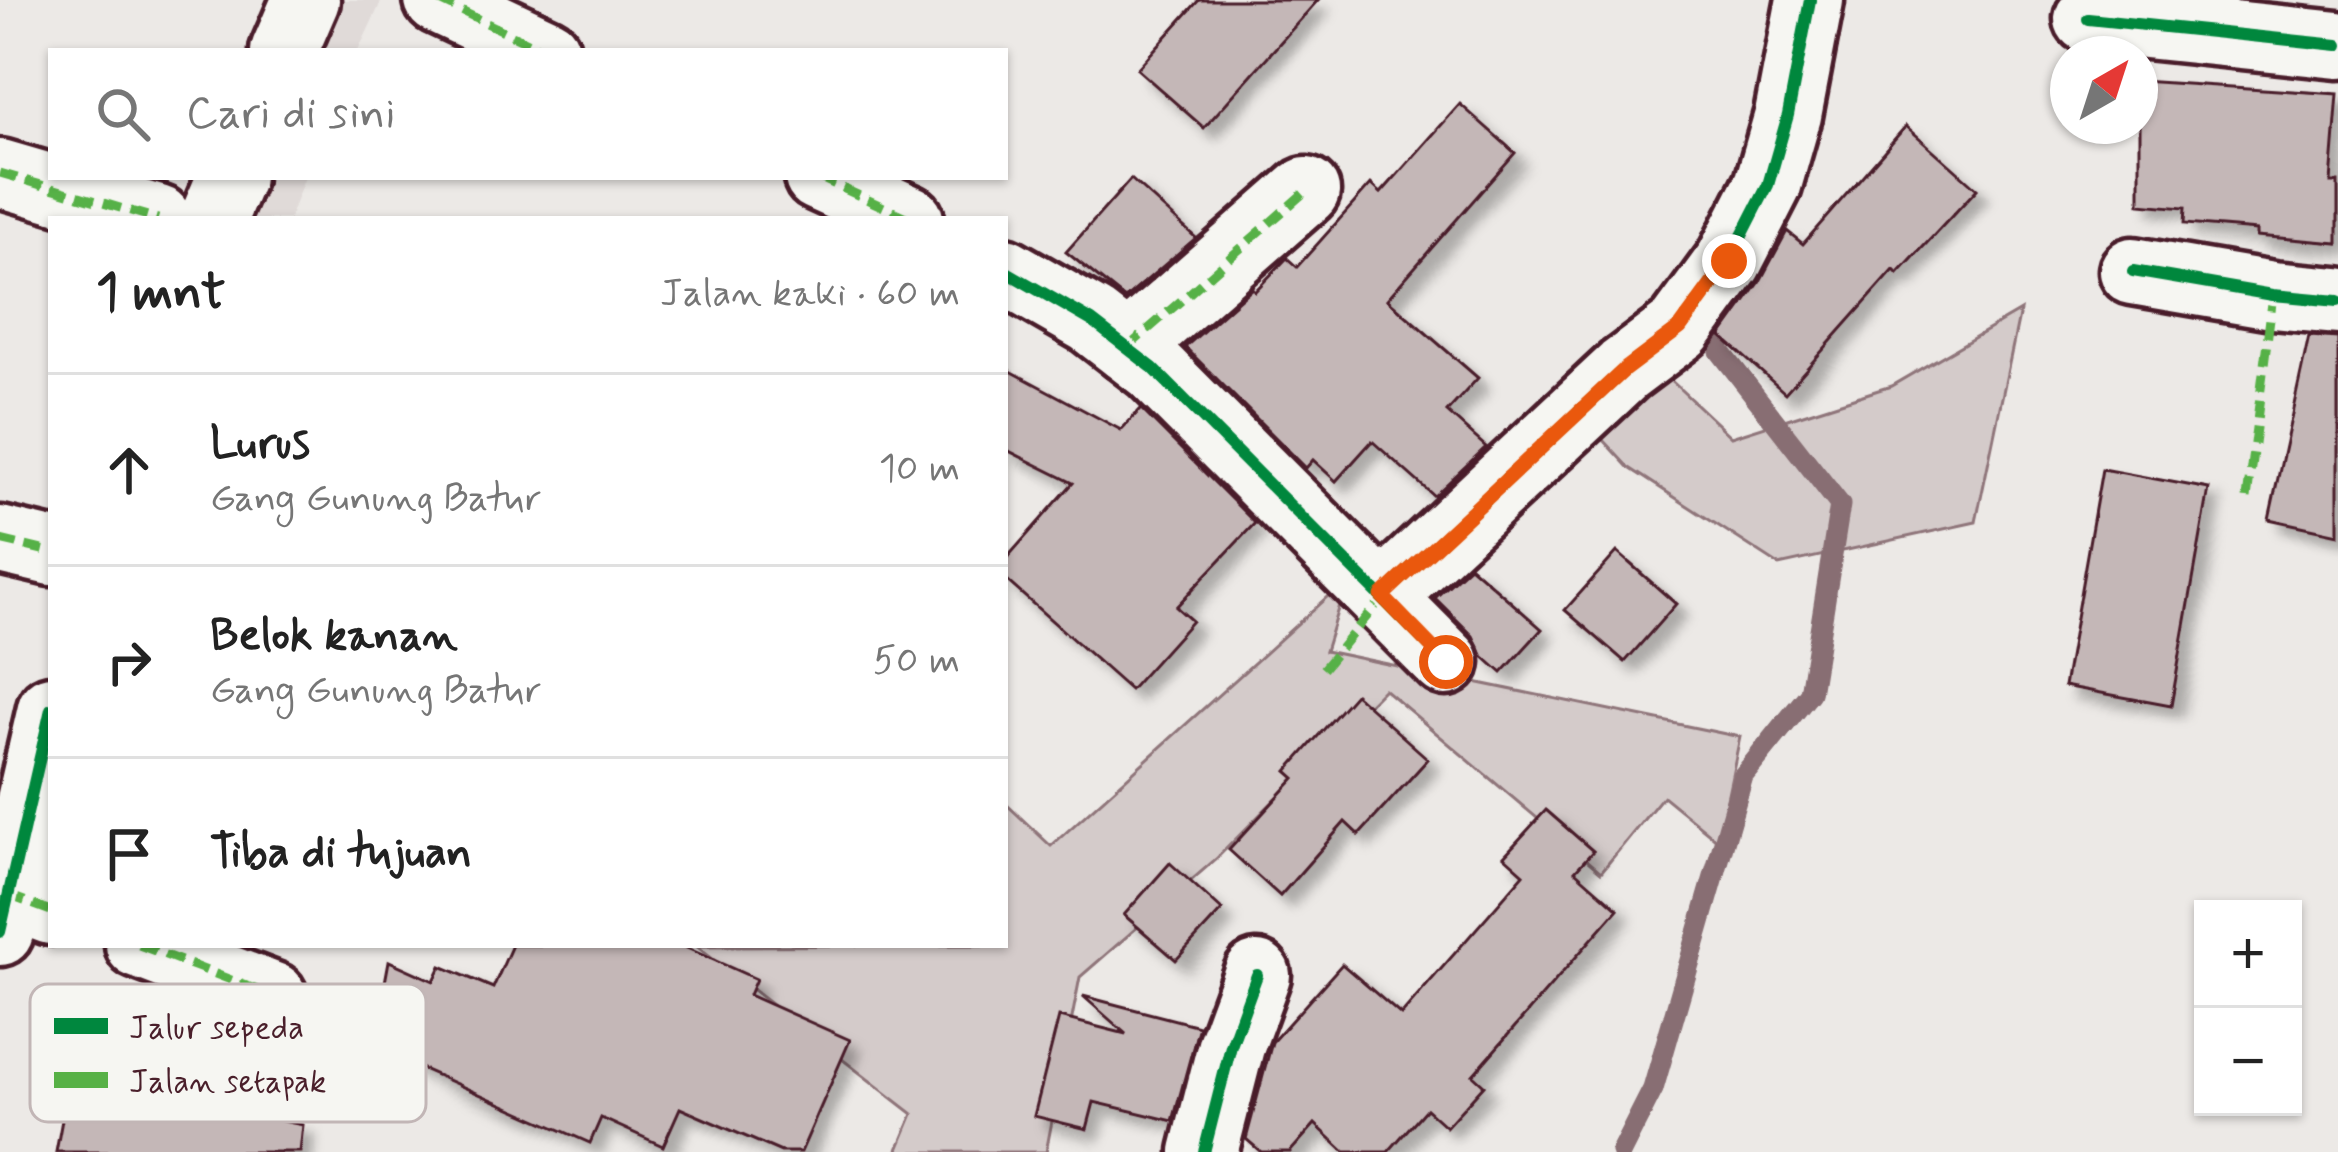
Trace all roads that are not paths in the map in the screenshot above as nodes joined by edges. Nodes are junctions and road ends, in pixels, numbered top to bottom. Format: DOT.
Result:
graph roads {
  1 [pos="306,0"];
  2 [pos="437,0"];
  3 [pos="1810,0"];
  4 [pos="2088,19"];
  5 [pos="2338,45"];
  6 [pos="285,48"];
  7 [pos="540,48"];
  8 [pos="0,172"];
  9 [pos="230,180"];
  10 [pos="825,180"];
  11 [pos="1306,191"];
  12 [pos="148,216"];
  13 [pos="214,216"];
  14 [pos="903,216"];
  15 [pos="2133,271"];
  16 [pos="1008,273"];
  17 [pos="2338,301"];
  18 [pos="1127,348"];
  19 [pos="0,540"];
  20 [pos="48,551"];
  21 [pos="1382,596"];
  22 [pos="1446,662"];
  23 [pos="48,724"];
  24 [pos="16,880"];
  25 [pos="147,948"];
  26 [pos="1257,975"];
  27 [pos="241,984"];
  28 [pos="1204,1152"];
  1 -- 6 [label="street"];
  2 -- 7 [label="street"];
  3 -- 21 [label="street"];
  4 -- 5 [label="street"];
  8 -- 12 [label="street"];
  9 -- 13 [label="street"];
  10 -- 14 [label="street"];
  11 -- 18 [label="street"];
  15 -- 17 [label="street"];
  16 -- 18 [label="street"];
  18 -- 21 [label="street"];
  19 -- 20 [label="street"];
  21 -- 22 [label="street"];
  23 -- 24 [label="street"];
  25 -- 27 [label="street"];
  26 -- 28 [label="street"];
}
